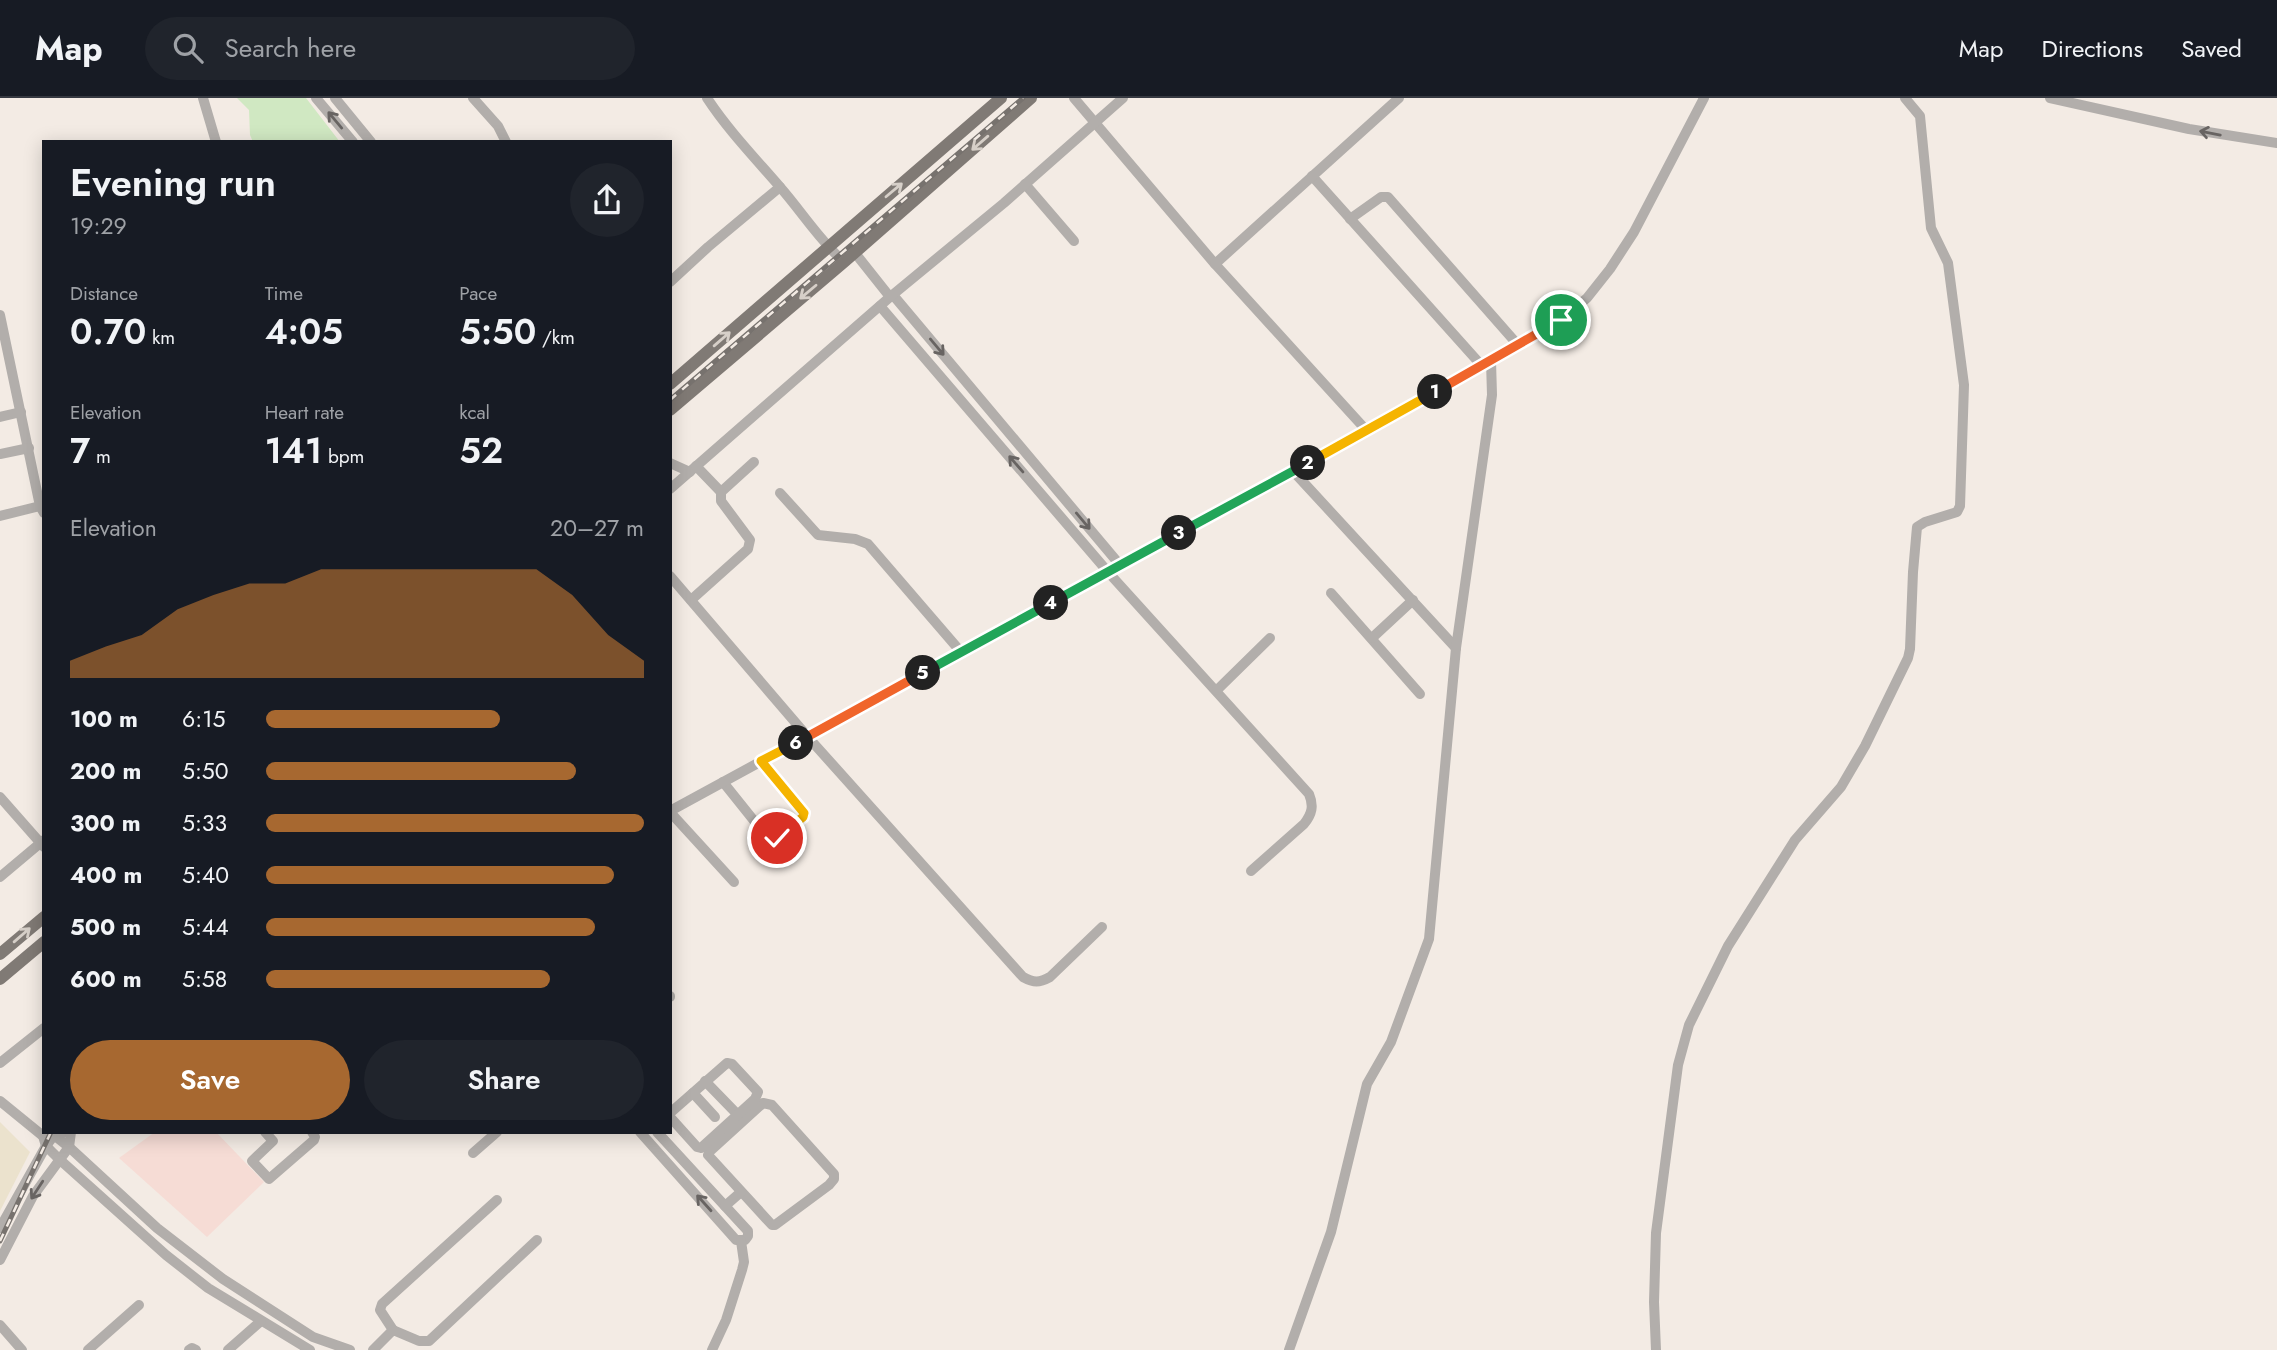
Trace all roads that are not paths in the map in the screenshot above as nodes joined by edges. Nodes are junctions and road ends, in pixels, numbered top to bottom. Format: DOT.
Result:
graph roads {
  1 [pos="203,98"];
  2 [pos="316,98"];
  3 [pos="335,98"];
  4 [pos="473,98"];
  5 [pos="707,98"];
  6 [pos="1001,98"];
  7 [pos="1031,98"];
  8 [pos="1074,98"];
  9 [pos="1123,98"];
  10 [pos="1399,98"];
  11 [pos="1704,98"];
  12 [pos="1905,98"];
  13 [pos="2050,98"];
  14 [pos="1095,123"];
  15 [pos="215,140"];
  16 [pos="351,140"];
  17 [pos="367,140"];
  18 [pos="505,140"];
  19 [pos="2277,143"];
  20 [pos="1312,176"];
  21 [pos="1025,184"];
  22 [pos="780,187"];
  23 [pos="1350,219"];
  24 [pos="1074,241"];
  25 [pos="827,247"];
  26 [pos="855,253"];
  27 [pos="845,262"];
  28 [pos="1215,264"];
  29 [pos="672,280"];
  30 [pos="892,296"];
  31 [pos="880,306"];
  32 [pos="0,315"];
  33 [pos="1518,345"];
  34 [pos="1487,363"];
  35 [pos="672,382"];
  36 [pos="672,408"];
  37 [pos="21,412"];
  38 [pos="0,417"];
  39 [pos="1367,431"];
  40 [pos="29,448"];
  41 [pos="0,454"];
  42 [pos="754,462"];
  43 [pos="672,464"];
  44 [pos="693,469"];
  45 [pos="1293,471"];
  46 [pos="672,487"];
  47 [pos="721,492"];
  48 [pos="779,493"];
  49 [pos="42,510"];
  50 [pos="0,516"];
  51 [pos="1120,565"];
  52 [pos="1108,572"];
  53 [pos="672,578"];
  54 [pos="1331,593"];
  55 [pos="691,600"];
  56 [pos="1413,600"];
  57 [pos="1270,638"];
  58 [pos="1371,638"];
  59 [pos="1456,648"];
  60 [pos="961,652"];
  61 [pos="1217,690"];
  62 [pos="1420,694"];
  63 [pos="807,736"];
  64 [pos="761,761"];
  65 [pos="723,782"];
  66 [pos="0,797"];
  67 [pos="672,811"];
  68 [pos="672,814"];
  69 [pos="42,842"];
  70 [pos="42,844"];
  71 [pos="1251,871"];
  72 [pos="0,877"];
  73 [pos="734,882"];
  74 [pos="42,919"];
  75 [pos="1102,928"];
  76 [pos="42,944"];
  77 [pos="0,954"];
  78 [pos="0,979"];
  79 [pos="42,1030"];
  80 [pos="0,1063"];
  81 [pos="705,1081"];
  82 [pos="693,1093"];
  83 [pos="0,1101"];
  84 [pos="672,1113"];
  85 [pos="738,1115"];
  86 [pos="672,1117"];
  87 [pos="715,1117"];
  88 [pos="58,1134"];
  89 [pos="71,1134"];
  90 [pos="267,1134"];
  91 [pos="313,1134"];
  92 [pos="495,1134"];
  93 [pos="642,1134"];
  94 [pos="659,1134"];
  95 [pos="54,1135"];
  96 [pos="692,1140"];
  97 [pos="44,1141"];
  98 [pos="68,1147"];
  99 [pos="472,1153"];
  100 [pos="677,1154"];
  101 [pos="58,1159"];
  102 [pos="741,1192"];
  103 [pos="497,1200"];
  104 [pos="725,1206"];
  105 [pos="0,1228"];
  106 [pos="537,1240"];
  107 [pos="741,1241"];
  108 [pos="0,1260"];
  109 [pos="218,1275"];
  110 [pos="208,1288"];
  111 [pos="139,1306"];
  112 [pos="261,1321"];
  113 [pos="0,1325"];
  114 [pos="393,1330"];
  115 [pos="313,1337"];
  116 [pos="22,1350"];
  117 [pos="88,1350"];
  118 [pos="188,1350"];
  119 [pos="196,1350"];
  120 [pos="228,1350"];
  121 [pos="309,1350"];
  122 [pos="350,1350"];
  123 [pos="373,1350"];
  124 [pos="712,1350"];
  125 [pos="1289,1350"];
  126 [pos="1656,1350"];
  1 -- 15 [label="street"];
  16 -- 2 [label="street, one-way"];
  3 -- 17 [label="street"];
  4 -- 18 [label="street"];
  5 -- 22 [label="street"];
  25 -- 6 [label="main road, one-way"];
  7 -- 26 [label="main road, one-way"];
  8 -- 14 [label="street"];
  9 -- 14 [label="street"];
  10 -- 20 [label="street"];
  11 -- 33 [label="street"];
  12 -- 126 [label="street"];
  19 -- 13 [label="street, one-way"];
  14 -- 21 [label="street"];
  14 -- 28 [label="street"];
  20 -- 23 [label="street"];
  20 -- 28 [label="street"];
  21 -- 24 [label="street"];
  21 -- 30 [label="street"];
  22 -- 25 [label="street"];
  22 -- 29 [label="street"];
  23 -- 33 [label="street"];
  23 -- 34 [label="street"];
  25 -- 27 [label="street"];
  35 -- 25 [label="main road, one-way"];
  26 -- 27 [label="main road"];
  26 -- 30 [label="street"];
  27 -- 36 [label="main road, one-way"];
  28 -- 39 [label="street"];
  30 -- 31 [label="street"];
  30 -- 51 [label="street, one-way"];
  31 -- 44 [label="street"];
  52 -- 31 [label="street, one-way"];
  32 -- 37 [label="street"];
  33 -- 34 [label="street"];
  34 -- 39 [label="street"];
  34 -- 59 [label="street"];
  37 -- 38 [label="street"];
  37 -- 40 [label="street"];
  39 -- 45 [label="street"];
  40 -- 41 [label="street"];
  40 -- 49 [label="street"];
  42 -- 47 [label="street"];
  43 -- 44 [label="street"];
  44 -- 46 [label="street"];
  44 -- 47 [label="street"];
  45 -- 51 [label="street"];
  45 -- 56 [label="street"];
  47 -- 55 [label="street"];
  48 -- 60 [label="street"];
  49 -- 50 [label="street"];
  51 -- 52 [label="street"];
  52 -- 60 [label="street"];
  52 -- 61 [label="street"];
  53 -- 55 [label="street"];
  54 -- 58 [label="street"];
  55 -- 63 [label="street"];
  56 -- 58 [label="street"];
  56 -- 59 [label="street"];
  57 -- 61 [label="street"];
  58 -- 62 [label="street"];
  59 -- 125 [label="street"];
  60 -- 63 [label="street"];
  61 -- 71 [label="street"];
  63 -- 64 [label="street"];
  63 -- 75 [label="street"];
  64 -- 65 [label="street"];
  64 -- 65 [label="street"];
  65 -- 67 [label="street"];
  66 -- 69 [label="street"];
  68 -- 73 [label="street"];
  70 -- 72 [label="street"];
  77 -- 74 [label="main road, one-way"];
  76 -- 78 [label="main road"];
  79 -- 80 [label="street"];
  81 -- 82 [label="street"];
  81 -- 85 [label="street"];
  81 -- 85 [label="street"];
  82 -- 84 [label="street"];
  82 -- 87 [label="street"];
  83 -- 97 [label="street"];
  85 -- 96 [label="street"];
  86 -- 96 [label="street"];
  88 -- 95 [label="street"];
  89 -- 98 [label="street"];
  90 -- 91 [label="street"];
  92 -- 99 [label="street"];
  107 -- 93 [label="street, one-way"];
  94 -- 100 [label="street"];
  95 -- 97 [label="street"];
  95 -- 98 [label="street"];
  96 -- 100 [label="street"];
  97 -- 101 [label="street"];
  97 -- 105 [label="street"];
  98 -- 101 [label="street"];
  98 -- 109 [label="street"];
  100 -- 104 [label="street"];
  101 -- 108 [label="street, one-way"];
  101 -- 110 [label="street"];
  102 -- 102 [label="street"];
  102 -- 104 [label="street"];
  103 -- 114 [label="street"];
  104 -- 107 [label="street"];
  106 -- 114 [label="street"];
  107 -- 124 [label="street"];
  109 -- 110 [label="street"];
  109 -- 115 [label="street"];
  110 -- 112 [label="street"];
  111 -- 117 [label="street"];
  112 -- 120 [label="street"];
  112 -- 121 [label="street"];
  113 -- 116 [label="street"];
  114 -- 123 [label="street"];
  115 -- 121 [label="street"];
  115 -- 122 [label="street"];
  118 -- 119 [label="street"];
}
